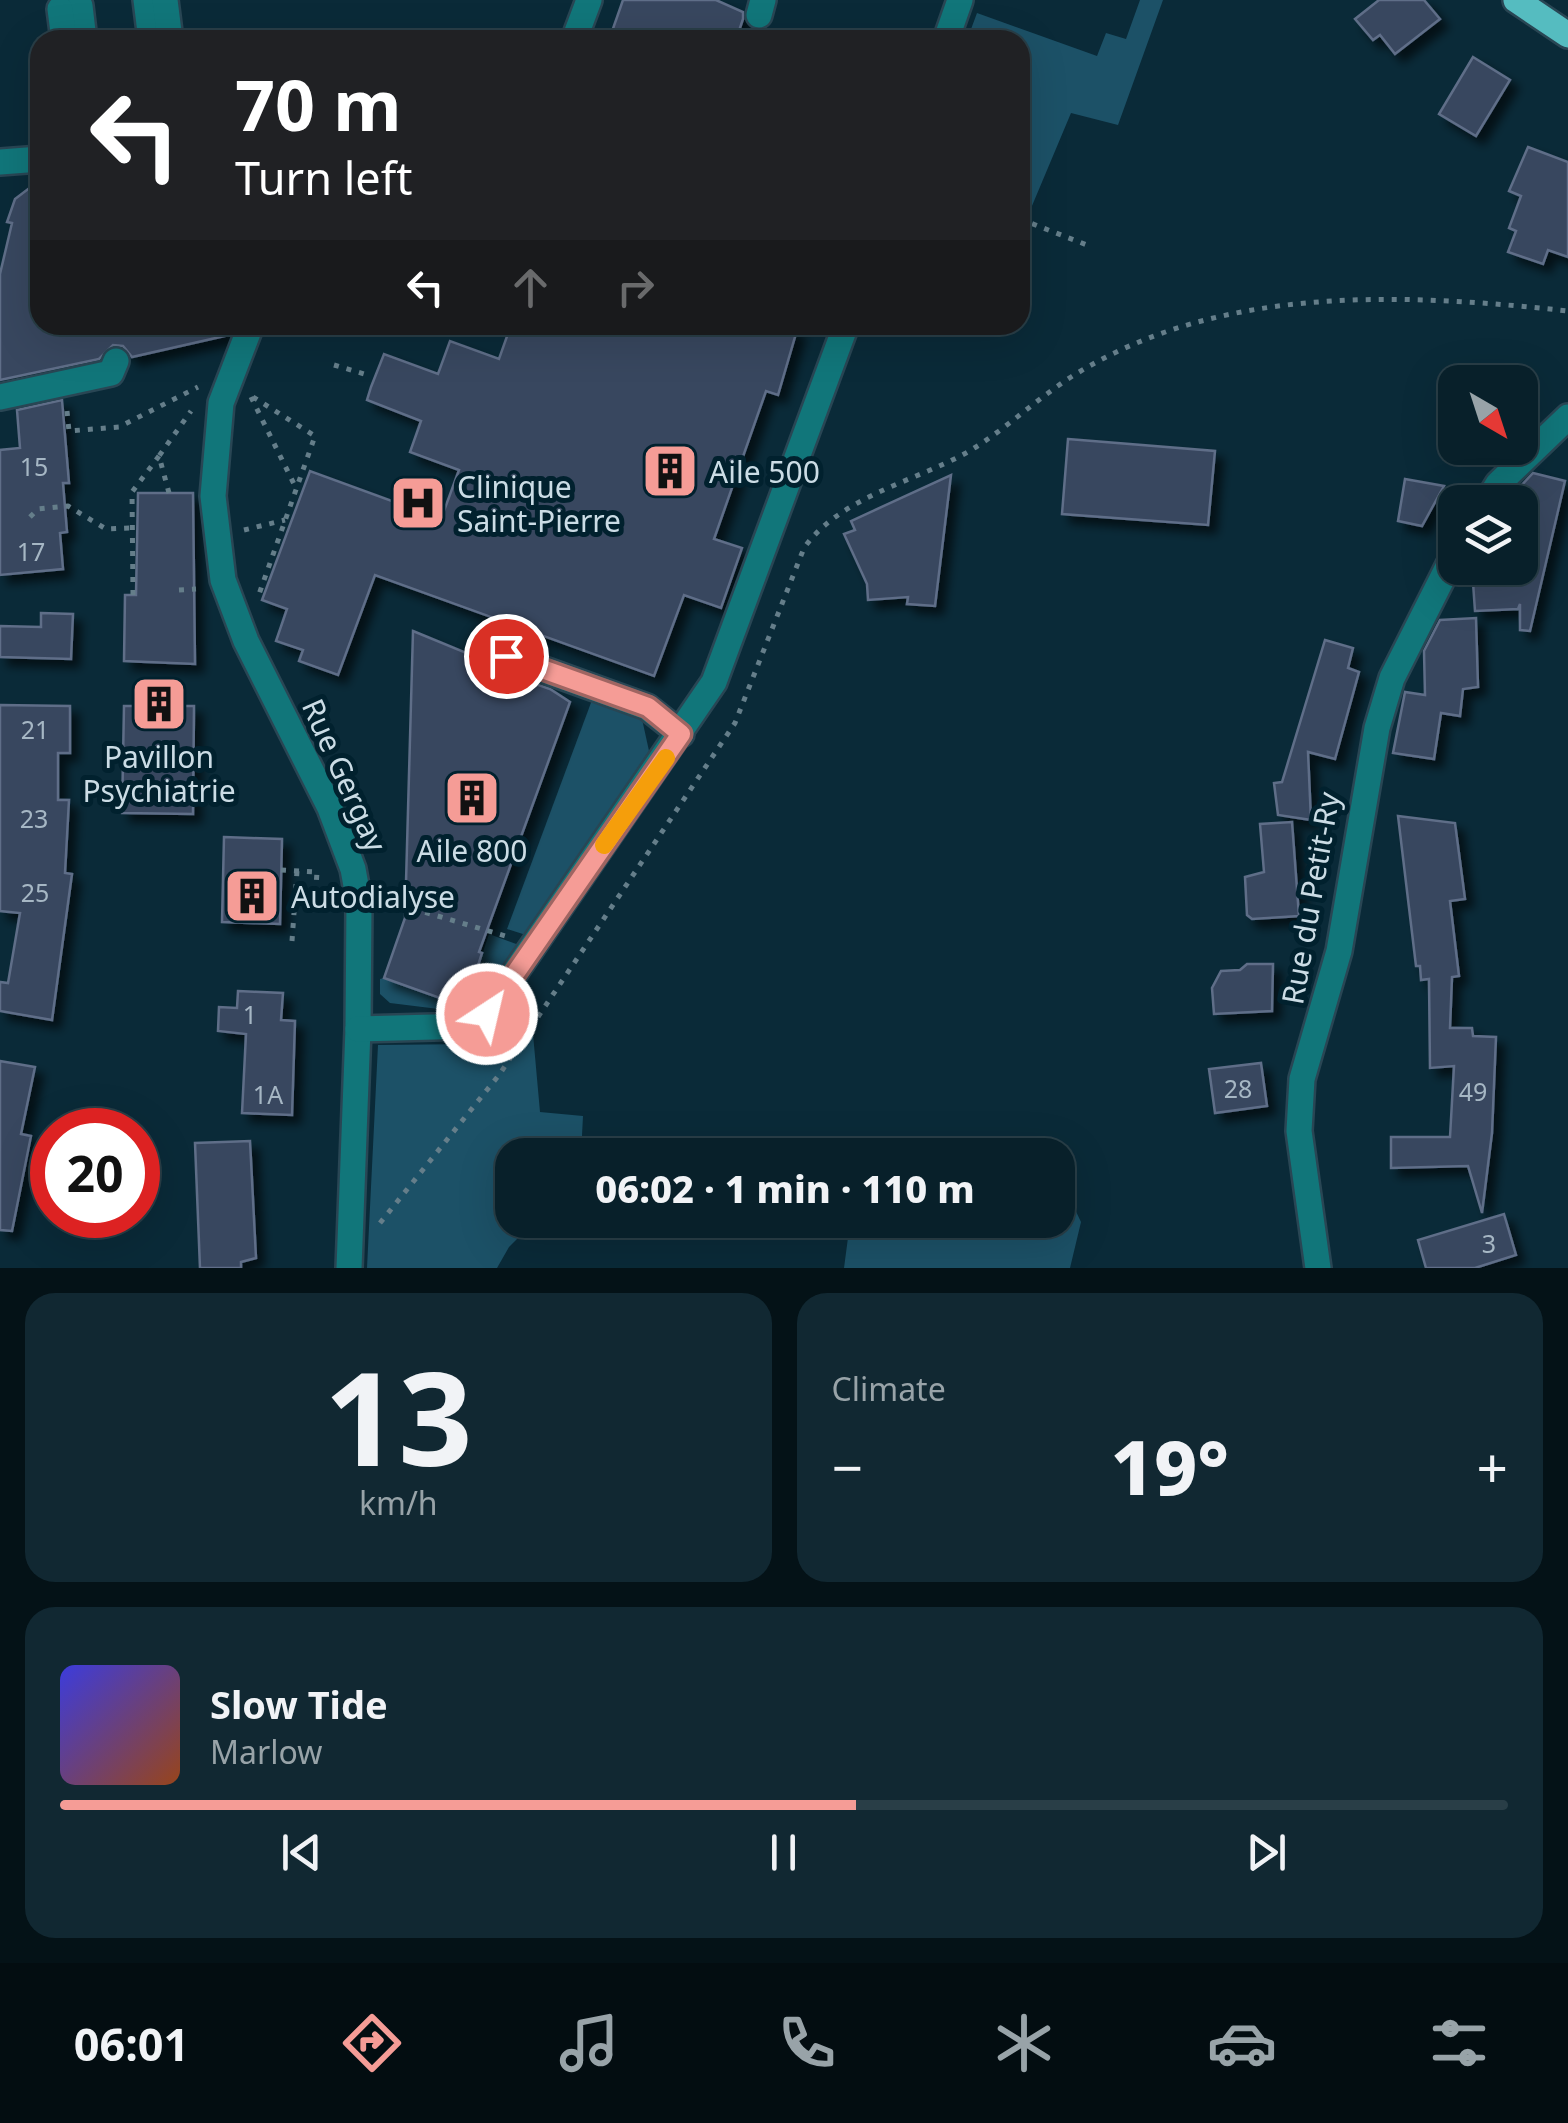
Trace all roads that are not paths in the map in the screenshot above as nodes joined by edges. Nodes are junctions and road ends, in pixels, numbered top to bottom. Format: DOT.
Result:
graph roads {
  1 [pos="146,0"];
  2 [pos="164,0"];
  3 [pos="588,0"];
  4 [pos="960,0"];
  5 [pos="1516,0"];
  6 [pos="66,30"];
  7 [pos="80,30"];
  8 [pos="150,30"];
  9 [pos="168,30"];
  10 [pos="578,30"];
  11 [pos="950,30"];
  12 [pos="1568,35"];
  13 [pos="30,160"];
  14 [pos="0,162"];
  15 [pos="247,335"];
  16 [pos="842,335"];
  17 [pos="116,361"];
  18 [pos="0,397"];
  19 [pos="1568,416"];
  20 [pos="1497,485"];
  21 [pos="1439,585"];
  22 [pos="506,656"];
  23 [pos="681,734"];
  24 [pos="358,1029"];
  25 [pos="350,1256"];
  26 [pos="1318,1268"];
  1 -- 8 [label="street"];
  2 -- 9 [label="street"];
  3 -- 10 [label="street"];
  4 -- 11 [label="street"];
  5 -- 12 [label="main road"];
  6 -- 7 [label="street"];
  13 -- 14 [label="street"];
  15 -- 24 [label="street, Rue Gergay"];
  16 -- 23 [label="street"];
  17 -- 18 [label="street"];
  19 -- 20 [label="street"];
  21 -- 26 [label="street, Rue du Petit-Ry"];
  22 -- 23 [label="street"];
  23 -- 24 [label="street"];
  24 -- 25 [label="street, Rue Gergay"];
}
